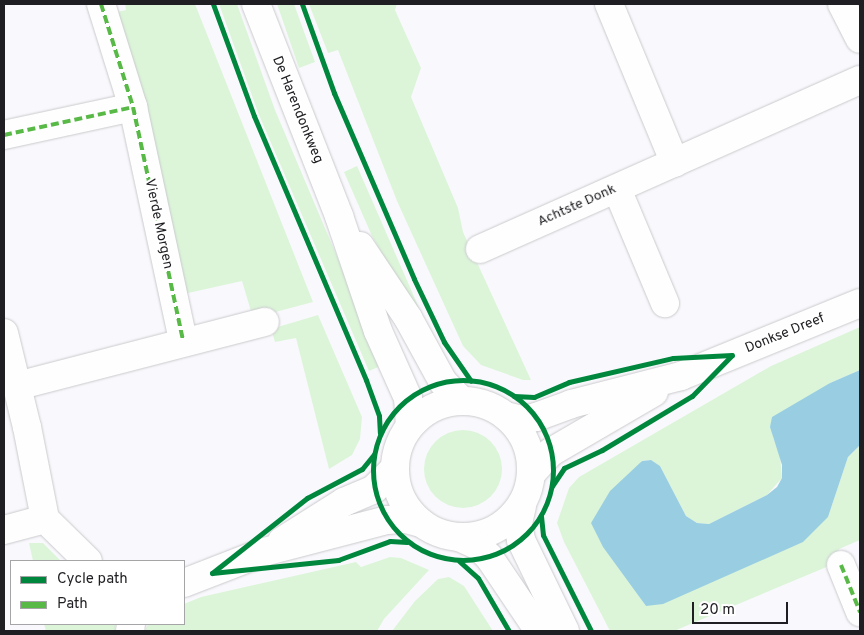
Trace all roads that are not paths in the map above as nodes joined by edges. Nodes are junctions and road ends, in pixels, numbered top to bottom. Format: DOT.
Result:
graph roads {
  1 [pos="101,4"];
  2 [pos="256,4"];
  3 [pos="610,4"];
  4 [pos="842,4"];
  5 [pos="860,40"];
  6 [pos="860,80"];
  7 [pos="133,107"];
  8 [pos="4,135"];
  9 [pos="675,163"];
  10 [pos="617,189"];
  11 [pos="339,216"];
  12 [pos="480,249"];
  13 [pos="665,303"];
  14 [pos="860,303"];
  15 [pos="265,322"];
  16 [pos="4,333"];
  17 [pos="183,341"];
  18 [pos="681,376"];
  19 [pos="17,386"];
  20 [pos="462,401"];
  21 [pos="506,416"];
  22 [pos="410,425"];
  23 [pos="394,469"];
  24 [pos="532,473"];
  25 [pos="522,506"];
  26 [pos="45,519"];
  27 [pos="421,523"];
  28 [pos="4,530"];
  29 [pos="461,538"];
  30 [pos="264,552"];
  31 [pos="87,560"];
  32 [pos="841,565"];
  33 [pos="185,583"];
  34 [pos="860,612"];
  35 [pos="539,631"];
  36 [pos="565,631"];
  1 -- 7 [label="street, Vierde Morgen"];
  2 -- 11 [label="street, De Harendonkweg"];
  3 -- 9 [label="street"];
  4 -- 5 [label="street"];
  6 -- 9 [label="street, Achtste Donk"];
  7 -- 8 [label="street"];
  7 -- 17 [label="street, Vierde Morgen"];
  9 -- 10 [label="street, Achtste Donk"];
  10 -- 12 [label="street, Achtste Donk"];
  10 -- 13 [label="street"];
  11 -- 20 [label="street, De Harendonkweg"];
  11 -- 22 [label="street, De Harendonkweg"];
  14 -- 18 [label="street, Donkse Dreef"];
  15 -- 17 [label="street"];
  16 -- 19 [label="street"];
  17 -- 19 [label="street"];
  18 -- 21 [label="street, Donkse Dreef"];
  18 -- 24 [label="street, Donkse Dreef"];
  19 -- 26 [label="street"];
  20 -- 21 [label="street"];
  20 -- 22 [label="street"];
  21 -- 24 [label="street"];
  22 -- 23 [label="street"];
  23 -- 27 [label="street"];
  23 -- 30 [label="street"];
  24 -- 25 [label="street"];
  25 -- 29 [label="street"];
  25 -- 36 [label="street"];
  26 -- 28 [label="street"];
  26 -- 31 [label="street"];
  27 -- 29 [label="street"];
  27 -- 30 [label="street"];
  29 -- 35 [label="street"];
  30 -- 33 [label="street"];
  32 -- 34 [label="street"];
}
